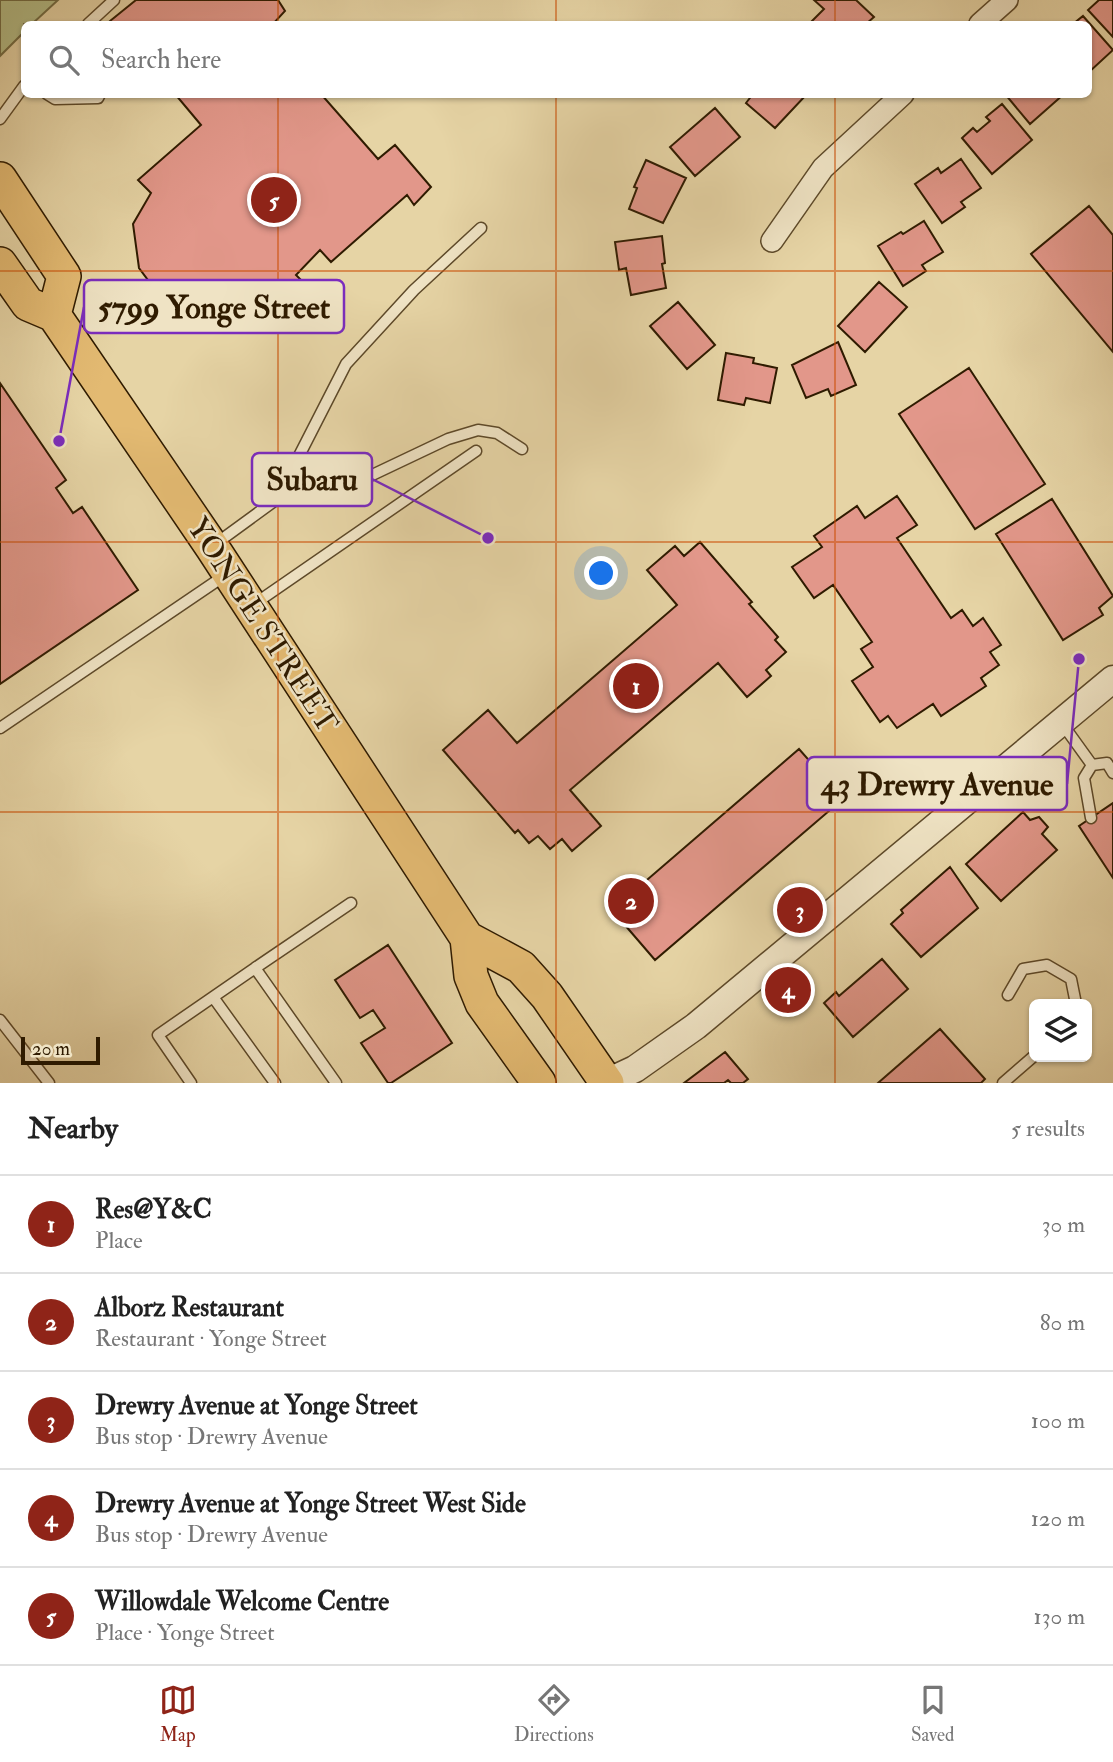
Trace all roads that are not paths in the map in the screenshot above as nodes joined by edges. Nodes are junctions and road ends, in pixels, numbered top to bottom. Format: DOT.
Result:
graph roads {
  1 [pos="114,0"];
  2 [pos="1007,0"];
  3 [pos="91,21"];
  4 [pos="983,21"];
  5 [pos="21,90"];
  6 [pos="53,98"];
  7 [pos="98,98"];
  8 [pos="899,98"];
  9 [pos="0,119"];
  10 [pos="0,179"];
  11 [pos="481,229"];
  12 [pos="772,241"];
  13 [pos="0,264"];
  14 [pos="54,315"];
  15 [pos="522,449"];
  16 [pos="476,451"];
  17 [pos="277,499"];
  18 [pos="221,560"];
  19 [pos="251,607"];
  20 [pos="1113,679"];
  21 [pos="1061,722"];
  22 [pos="0,728"];
  23 [pos="1092,765"];
  24 [pos="1113,772"];
  25 [pos="1091,818"];
  26 [pos="351,903"];
  27 [pos="467,938"];
  28 [pos="255,968"];
  29 [pos="1008,995"];
  30 [pos="212,997"];
  31 [pos="1075,999"];
  32 [pos="0,1020"];
  33 [pos="1029,1060"];
  34 [pos="50,1083"];
  35 [pos="191,1083"];
  36 [pos="275,1083"];
  37 [pos="336,1083"];
  38 [pos="539,1083"];
  39 [pos="606,1083"];
  40 [pos="1003,1083"];
  1 -- 3 [label="lane"];
  2 -- 4 [label="street"];
  5 -- 9 [label="lane"];
  6 -- 7 [label="lane"];
  8 -- 12 [label="street"];
  10 -- 14 [label="main road"];
  11 -- 17 [label="lane"];
  13 -- 14 [label="main road, YONGE STREET"];
  14 -- 18 [label="main road, YONGE STREET"];
  15 -- 17 [label="lane"];
  16 -- 19 [label="lane"];
  17 -- 18 [label="lane"];
  18 -- 19 [label="main road, YONGE STREET"];
  18 -- 22 [label="lane"];
  19 -- 27 [label="main road, YONGE STREET"];
  20 -- 21 [label="street"];
  21 -- 23 [label="lane"];
  21 -- 39 [label="street"];
  23 -- 24 [label="lane"];
  23 -- 25 [label="lane"];
  26 -- 28 [label="lane"];
  27 -- 38 [label="main road, YONGE STREET"];
  27 -- 39 [label="main road, YONGE STREET"];
  28 -- 30 [label="lane"];
  28 -- 37 [label="lane"];
  29 -- 31 [label="lane"];
  30 -- 35 [label="lane"];
  30 -- 36 [label="lane"];
  32 -- 34 [label="lane"];
  33 -- 40 [label="lane"];
}
